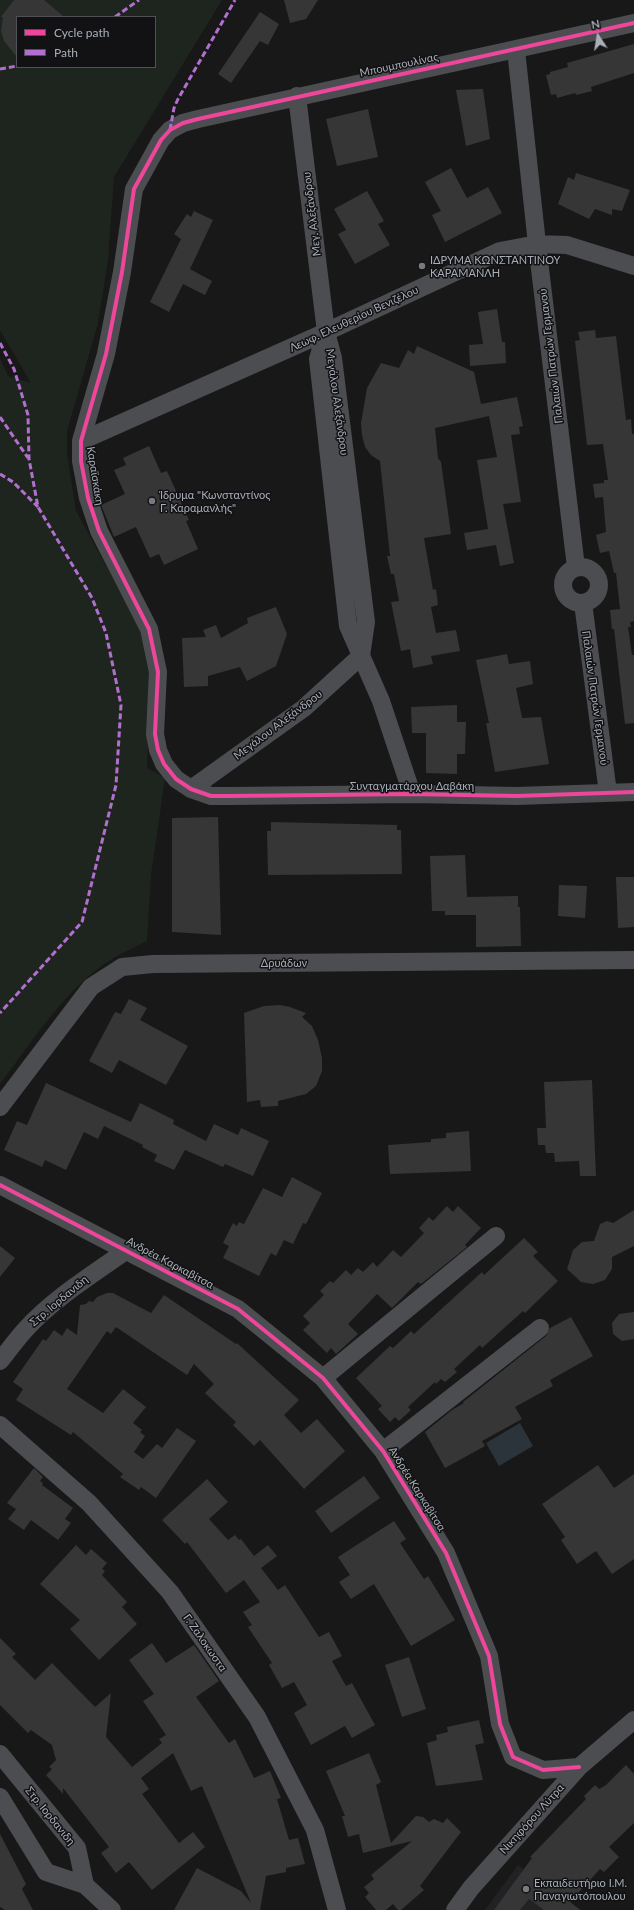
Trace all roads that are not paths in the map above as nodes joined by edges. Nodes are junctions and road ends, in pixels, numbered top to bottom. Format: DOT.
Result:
graph roads {
  1 [pos="634,23"];
  2 [pos="516,50"];
  3 [pos="298,96"];
  4 [pos="170,130"];
  5 [pos="538,244"];
  6 [pos="634,266"];
  7 [pos="326,332"];
  8 [pos="81,442"];
  9 [pos="576,567"];
  10 [pos="583,603"];
  11 [pos="361,656"];
  12 [pos="191,789"];
  13 [pos="634,792"];
  14 [pos="608,793"];
  15 [pos="412,794"];
  16 [pos="634,960"];
  17 [pos="0,1107"];
  18 [pos="0,1185"];
  19 [pos="496,1236"];
  20 [pos="127,1250"];
  21 [pos="540,1328"];
  22 [pos="0,1361"];
  23 [pos="323,1378"];
  24 [pos="0,1424"];
  25 [pos="383,1451"];
  26 [pos="634,1720"];
  27 [pos="0,1754"];
  28 [pos="579,1767"];
  29 [pos="0,1797"];
  30 [pos="85,1885"];
  31 [pos="102,1907"];
  32 [pos="337,1910"];
  33 [pos="455,1910"];
  1 -- 2 [label="street, Μπουμπουλίνας"];
  2 -- 3 [label="street, Μπουμπουλίνας"];
  2 -- 5 [label="street, Παλαιών Πατρών Γερμανού"];
  3 -- 4 [label="street, Μπουμπουλίνας"];
  3 -- 7 [label="street, Μεγ. Αλεξάνδρου"];
  4 -- 8 [label="street, Καραϊσκάκη"];
  5 -- 6 [label="street, Λεωφ. Ελευθερίου Βενιζέλου"];
  5 -- 7 [label="street, Λεωφ. Ελευθερίου Βενιζέλου"];
  5 -- 9 [label="street, Παλαιών Πατρών Γερμανού"];
  7 -- 8 [label="street, Λεωφ. Ελευθερίου Βενιζέλου"];
  7 -- 11 [label="street, Μεγάλου Αλεξάνδρου"];
  8 -- 12 [label="street, Καραϊσκάκη"];
  9 -- 10 [label="street"];
  9 -- 10 [label="street"];
  10 -- 14 [label="street, Παλαιών Πατρών Γερμανού"];
  11 -- 12 [label="street, Μεγάλου Αλεξάνδρου"];
  11 -- 15 [label="street"];
  12 -- 15 [label="street, Συνταγματάρχου Δαβάκη"];
  13 -- 14 [label="street, Συνταγματάρχου Δαβάκη"];
  14 -- 15 [label="street, Συνταγματάρχου Δαβάκη"];
  16 -- 17 [label="street, Δρυάδων"];
  18 -- 20 [label="street, Ανδρέα Καρκαβίτσα"];
  19 -- 23 [label="street"];
  20 -- 22 [label="street, Στρ. Ιορδανιδη"];
  20 -- 23 [label="street, Ανδρέα Καρκαβίτσα"];
  21 -- 25 [label="street"];
  23 -- 25 [label="street, Ανδρέα Καρκαβίτσα"];
  24 -- 32 [label="street, Γ. Ζαλοκωστα"];
  25 -- 28 [label="street, Ανδρέα Καρκαβίτσα"];
  26 -- 28 [label="street, Νικηφόρου Λύτρα"];
  27 -- 30 [label="street, Στρ. Ιορδανιδη"];
  28 -- 33 [label="street, Νικηφόρου Λύτρα"];
  29 -- 30 [label="street"];
  30 -- 31 [label="street"];
}
